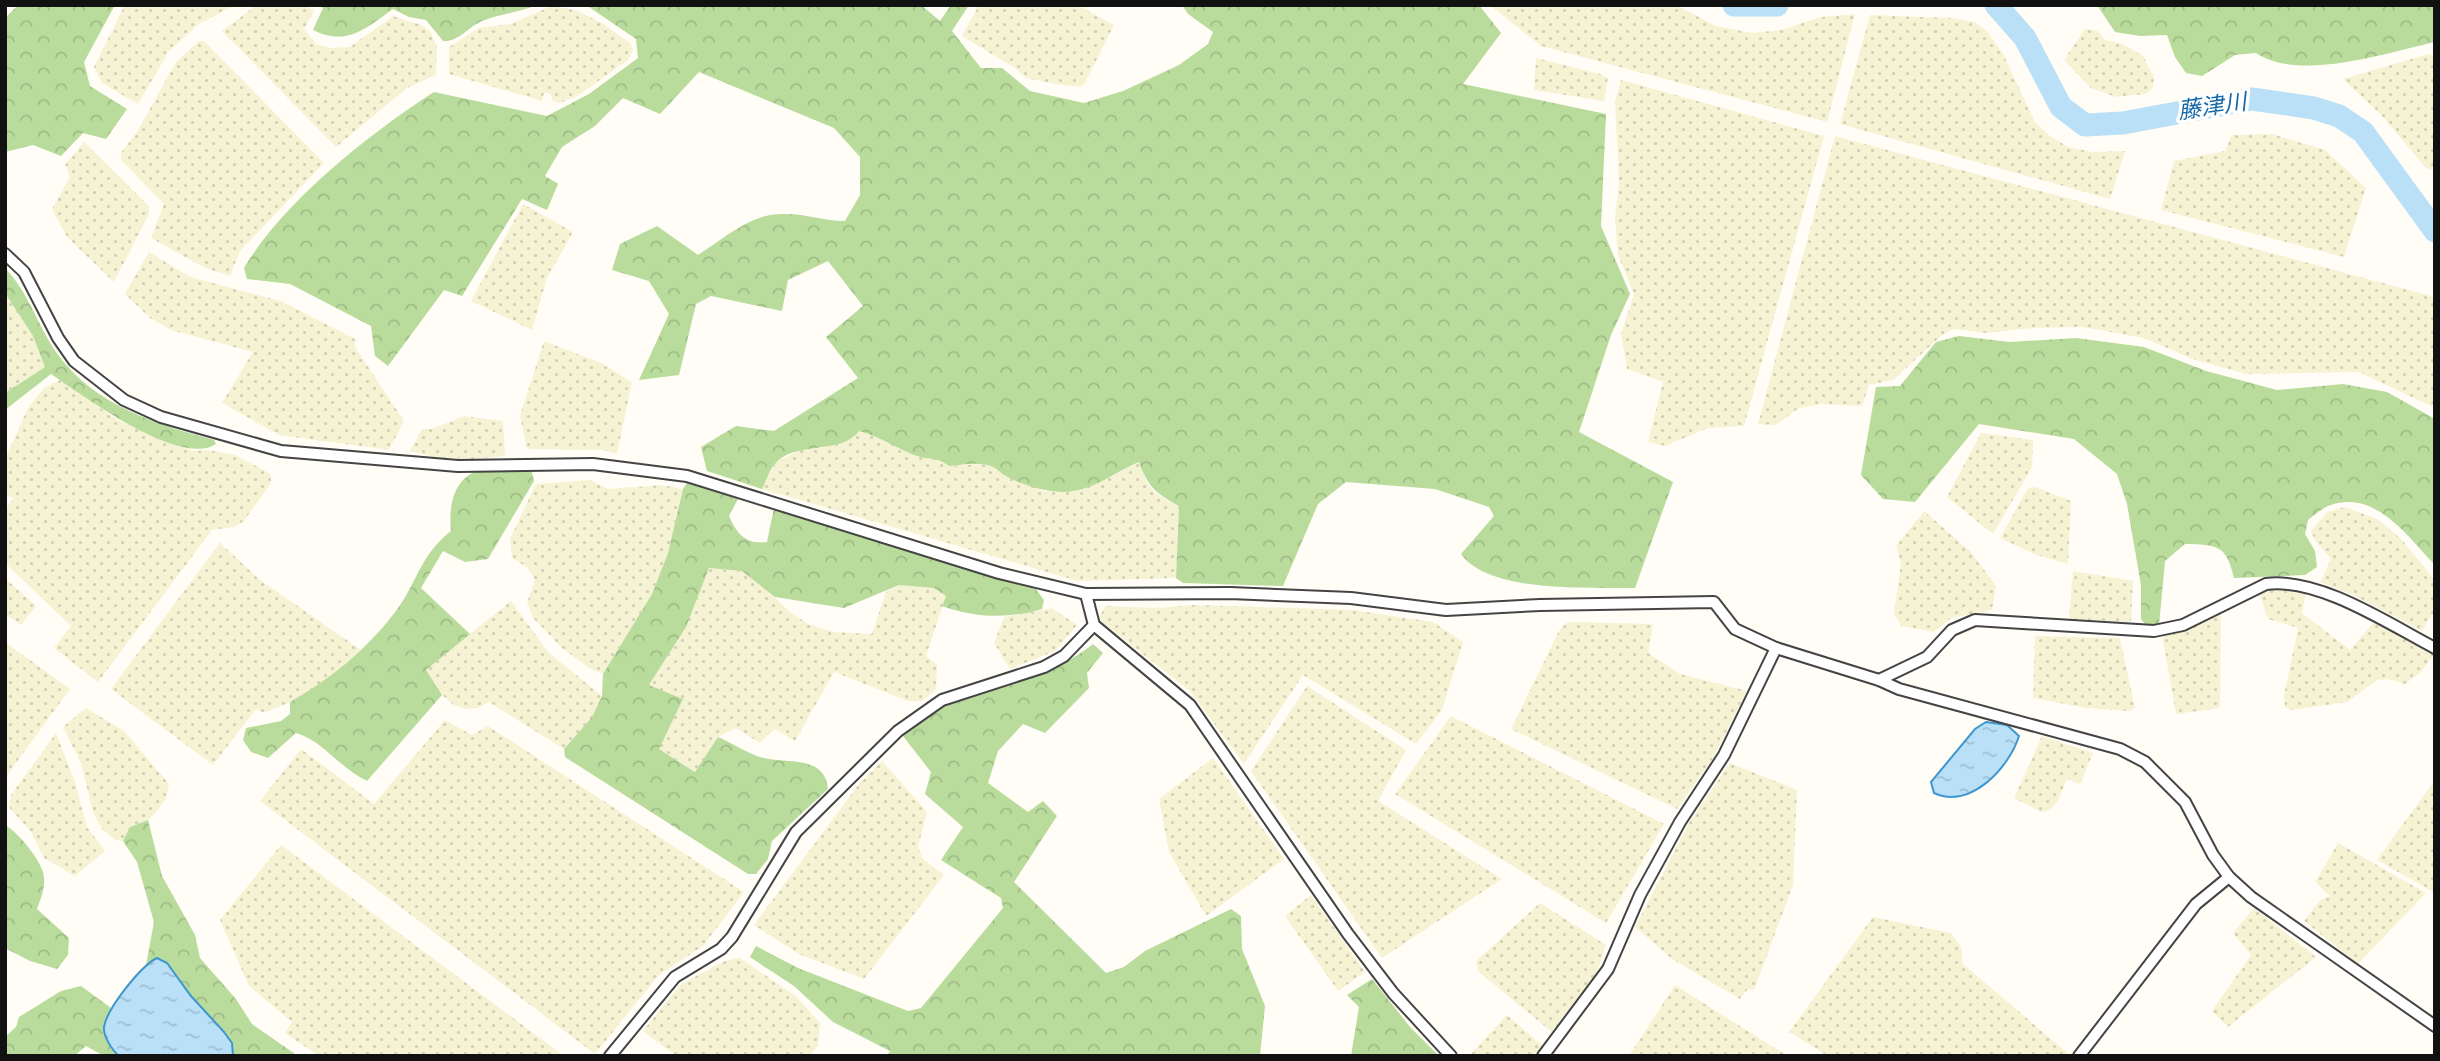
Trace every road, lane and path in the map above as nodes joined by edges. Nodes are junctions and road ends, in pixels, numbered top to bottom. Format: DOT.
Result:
graph roads {
  1 [pos="5,254"];
  2 [pos="1086,594"];
  3 [pos="1094,625"];
  4 [pos="1776,648"];
  5 [pos="2435,648"];
  6 [pos="1879,680"];
  7 [pos="2229,877"];
  8 [pos="2435,1026"];
  9 [pos="610,1056"];
  10 [pos="1451,1056"];
  11 [pos="1543,1056"];
  12 [pos="2079,1056"];
  1 -- 2 [label="street"];
  2 -- 3 [label="street"];
  2 -- 4 [label="street"];
  3 -- 9 [label="street"];
  3 -- 10 [label="street"];
  4 -- 6 [label="street"];
  4 -- 11 [label="street"];
  5 -- 6 [label="street"];
  6 -- 7 [label="street"];
  7 -- 8 [label="street"];
  7 -- 12 [label="street"];
}
